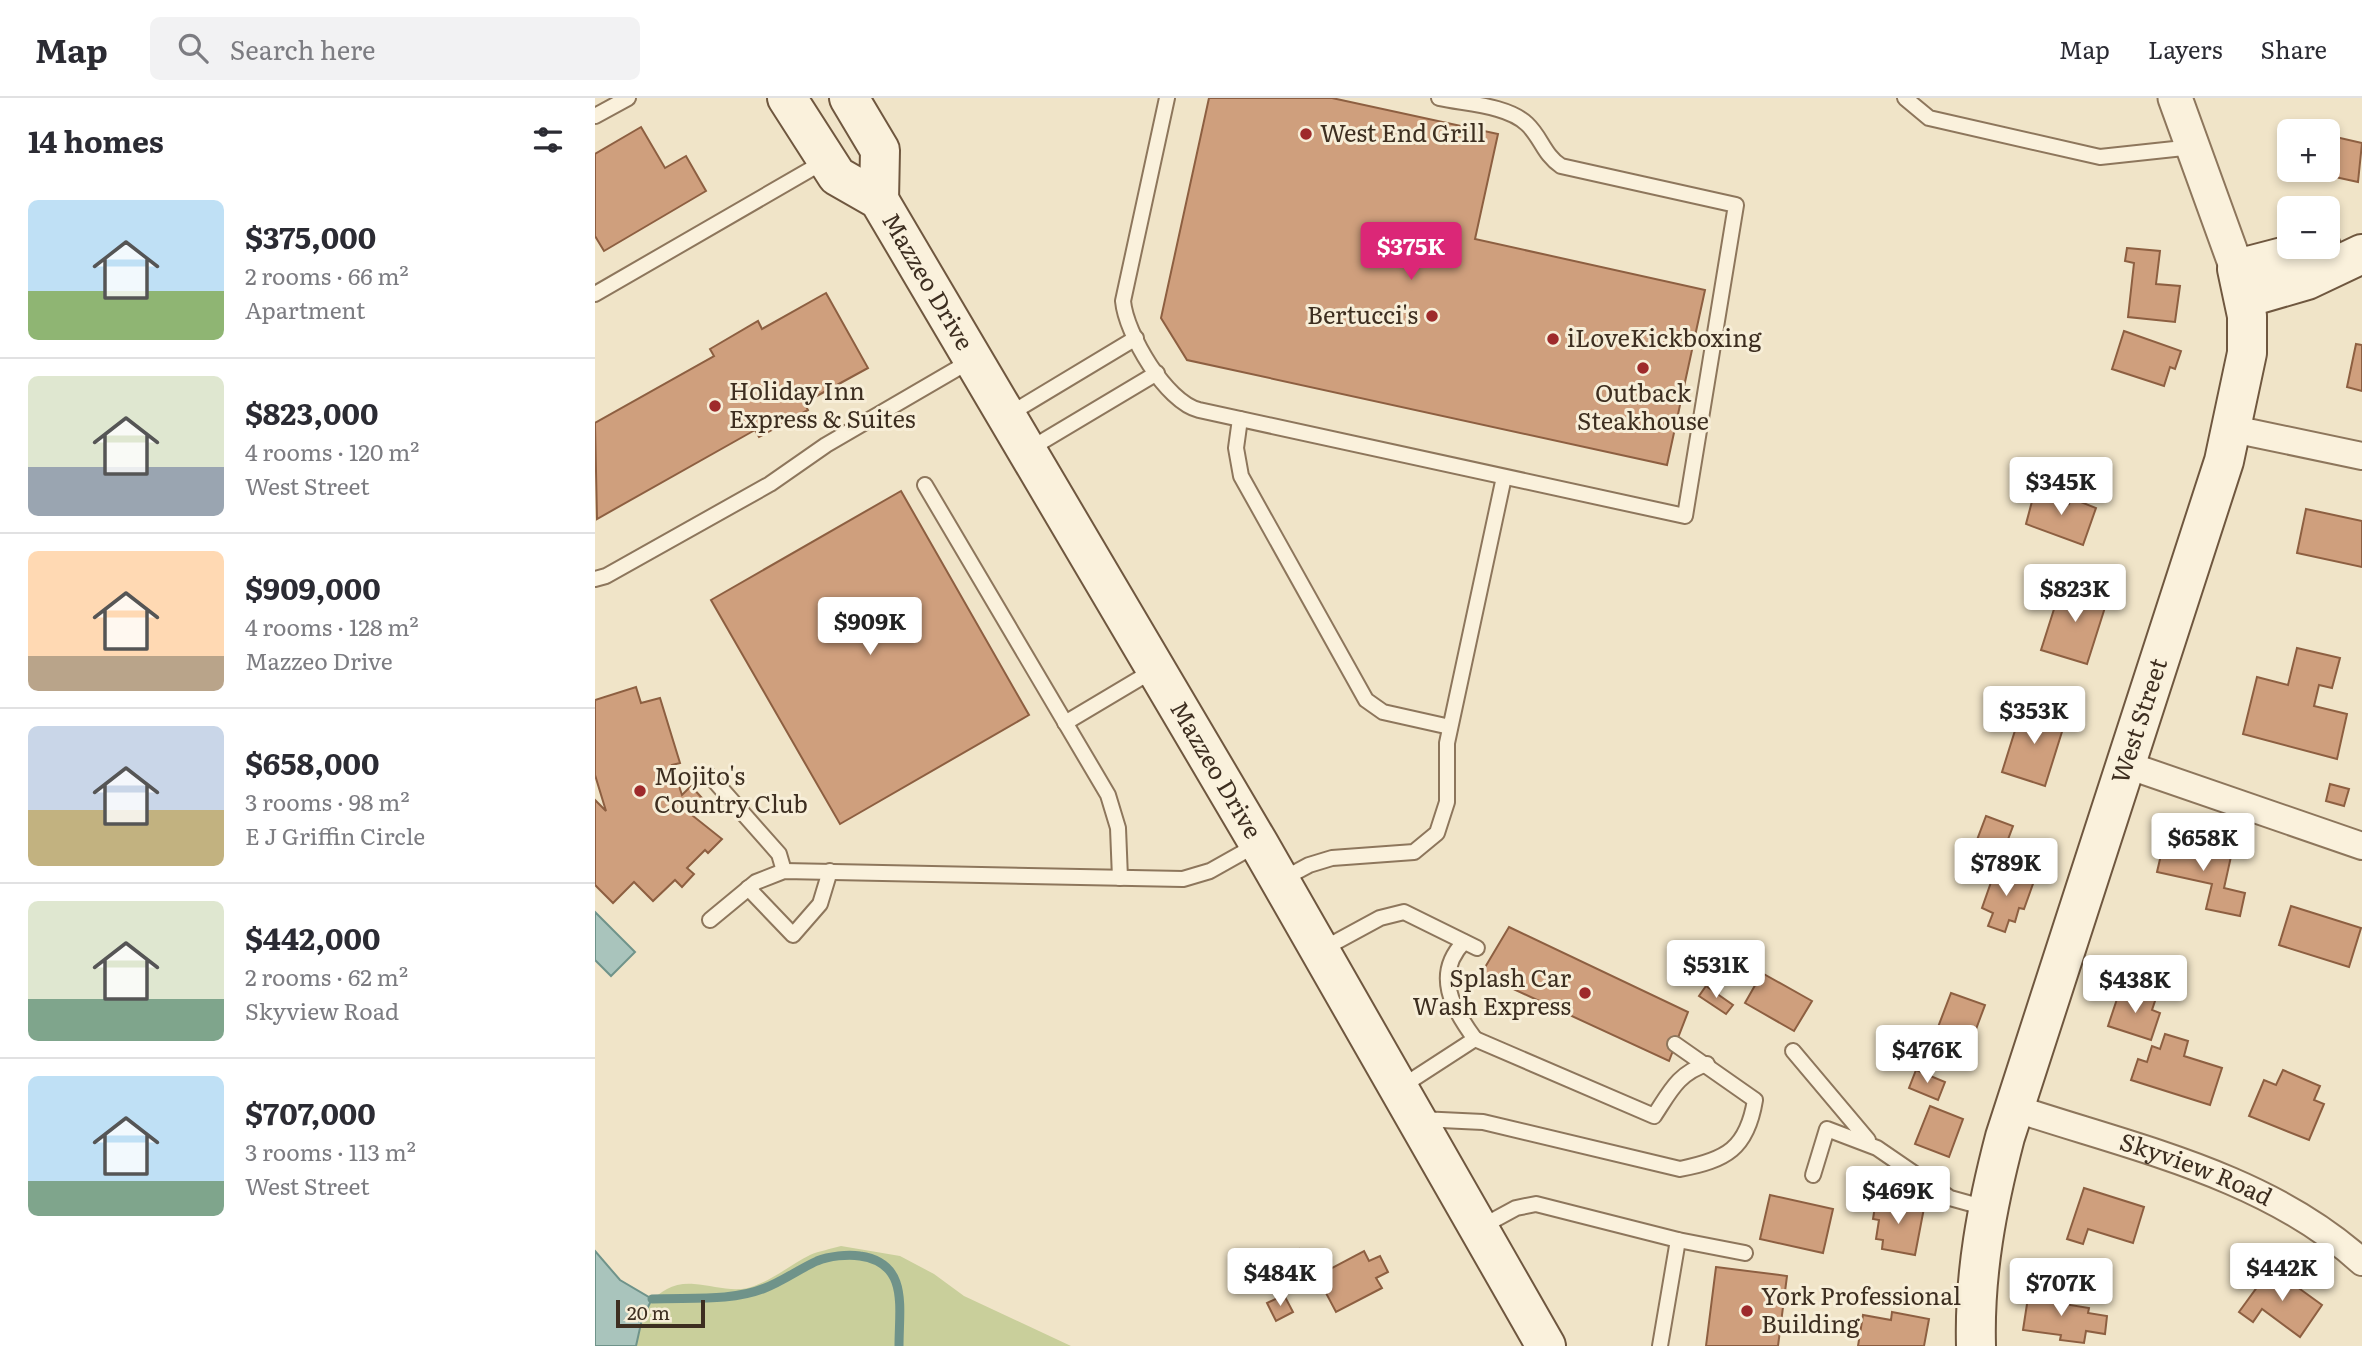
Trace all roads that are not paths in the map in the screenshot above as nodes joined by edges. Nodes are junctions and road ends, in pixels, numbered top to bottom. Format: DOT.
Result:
graph roads {
  1 [pos="628,98"];
  2 [pos="787,98"];
  3 [pos="849,98"];
  4 [pos="1167,98"];
  5 [pos="1439,98"];
  6 [pos="1905,98"];
  7 [pos="2175,98"];
  8 [pos="595,116"];
  9 [pos="2194,147"];
  10 [pos="825,161"];
  11 [pos="879,200"];
  12 [pos="2362,239"];
  13 [pos="2340,243"];
  14 [pos="2362,254"];
  15 [pos="2294,259"];
  16 [pos="2241,283"];
  17 [pos="595,294"];
  18 [pos="1136,338"];
  19 [pos="973,359"];
  20 [pos="1157,373"];
  21 [pos="1006,416"];
  22 [pos="1240,419"];
  23 [pos="2233,429"];
  24 [pos="1027,451"];
  25 [pos="2362,456"];
  26 [pos="1504,477"];
  27 [pos="925,485"];
  28 [pos="595,579"];
  29 [pos="1156,669"];
  30 [pos="1065,723"];
  31 [pos="1450,727"];
  32 [pos="2127,765"];
  33 [pos="711,778"];
  34 [pos="1259,844"];
  35 [pos="2362,846"];
  36 [pos="784,871"];
  37 [pos="829,871"];
  38 [pos="1120,878"];
  39 [pos="1280,881"];
  40 [pos="748,888"];
  41 [pos="710,919"];
  42 [pos="1320,950"];
  43 [pos="1475,1039"];
  44 [pos="1675,1044"];
  45 [pos="1793,1051"];
  46 [pos="1707,1065"];
  47 [pos="1407,1104"];
  48 [pos="2014,1108"];
  49 [pos="1877,1148"];
  50 [pos="1813,1175"];
  51 [pos="1988,1208"];
  52 [pos="1479,1228"];
  53 [pos="1678,1240"];
  54 [pos="1745,1252"];
  55 [pos="2362,1262"];
  56 [pos="1546,1346"];
  57 [pos="1660,1346"];
  58 [pos="1976,1346"];
  1 -- 8 [label="lane"];
  2 -- 10 [label="main road, Mazzeo Drive"];
  3 -- 11 [label="main road, Mazzeo Drive"];
  4 -- 18 [label="lane"];
  5 -- 26 [label="lane"];
  6 -- 9 [label="lane"];
  7 -- 9 [label="street, West Street"];
  9 -- 16 [label="street, West Street"];
  10 -- 11 [label="main road, Mazzeo Drive"];
  10 -- 17 [label="lane"];
  11 -- 19 [label="main road, Mazzeo Drive"];
  12 -- 13 [label="main road"];
  14 -- 16 [label="main road"];
  15 -- 16 [label="main road"];
  16 -- 23 [label="main road, West Street"];
  18 -- 20 [label="lane"];
  18 -- 21 [label="lane"];
  19 -- 21 [label="main road, Mazzeo Drive"];
  19 -- 28 [label="lane"];
  20 -- 22 [label="lane"];
  20 -- 24 [label="lane"];
  21 -- 24 [label="main road, Mazzeo Drive"];
  22 -- 26 [label="lane"];
  22 -- 31 [label="lane"];
  23 -- 25 [label="street"];
  23 -- 32 [label="main road, West Street"];
  24 -- 29 [label="main road, Mazzeo Drive"];
  26 -- 31 [label="lane"];
  27 -- 30 [label="lane"];
  29 -- 30 [label="lane"];
  29 -- 34 [label="main road, Mazzeo Drive"];
  30 -- 38 [label="lane"];
  31 -- 39 [label="lane"];
  32 -- 35 [label="street"];
  32 -- 48 [label="main road, West Street"];
  33 -- 36 [label="lane"];
  34 -- 38 [label="lane"];
  34 -- 39 [label="main road, Mazzeo Drive"];
  36 -- 37 [label="lane"];
  36 -- 40 [label="lane"];
  37 -- 38 [label="lane"];
  37 -- 40 [label="lane"];
  39 -- 42 [label="main road, Mazzeo Drive"];
  40 -- 41 [label="lane"];
  42 -- 43 [label="lane"];
  42 -- 47 [label="main road, Mazzeo Drive"];
  43 -- 46 [label="lane"];
  43 -- 47 [label="lane"];
  44 -- 46 [label="lane"];
  45 -- 49 [label="lane"];
  46 -- 47 [label="lane"];
  47 -- 52 [label="main road, Mazzeo Drive"];
  48 -- 51 [label="main road, West Street"];
  48 -- 55 [label="street, Skyview Road"];
  49 -- 50 [label="lane"];
  49 -- 51 [label="lane"];
  51 -- 58 [label="main road, West Street"];
  52 -- 53 [label="lane"];
  52 -- 56 [label="main road, Mazzeo Drive"];
  53 -- 54 [label="lane"];
  53 -- 57 [label="lane"];
}
